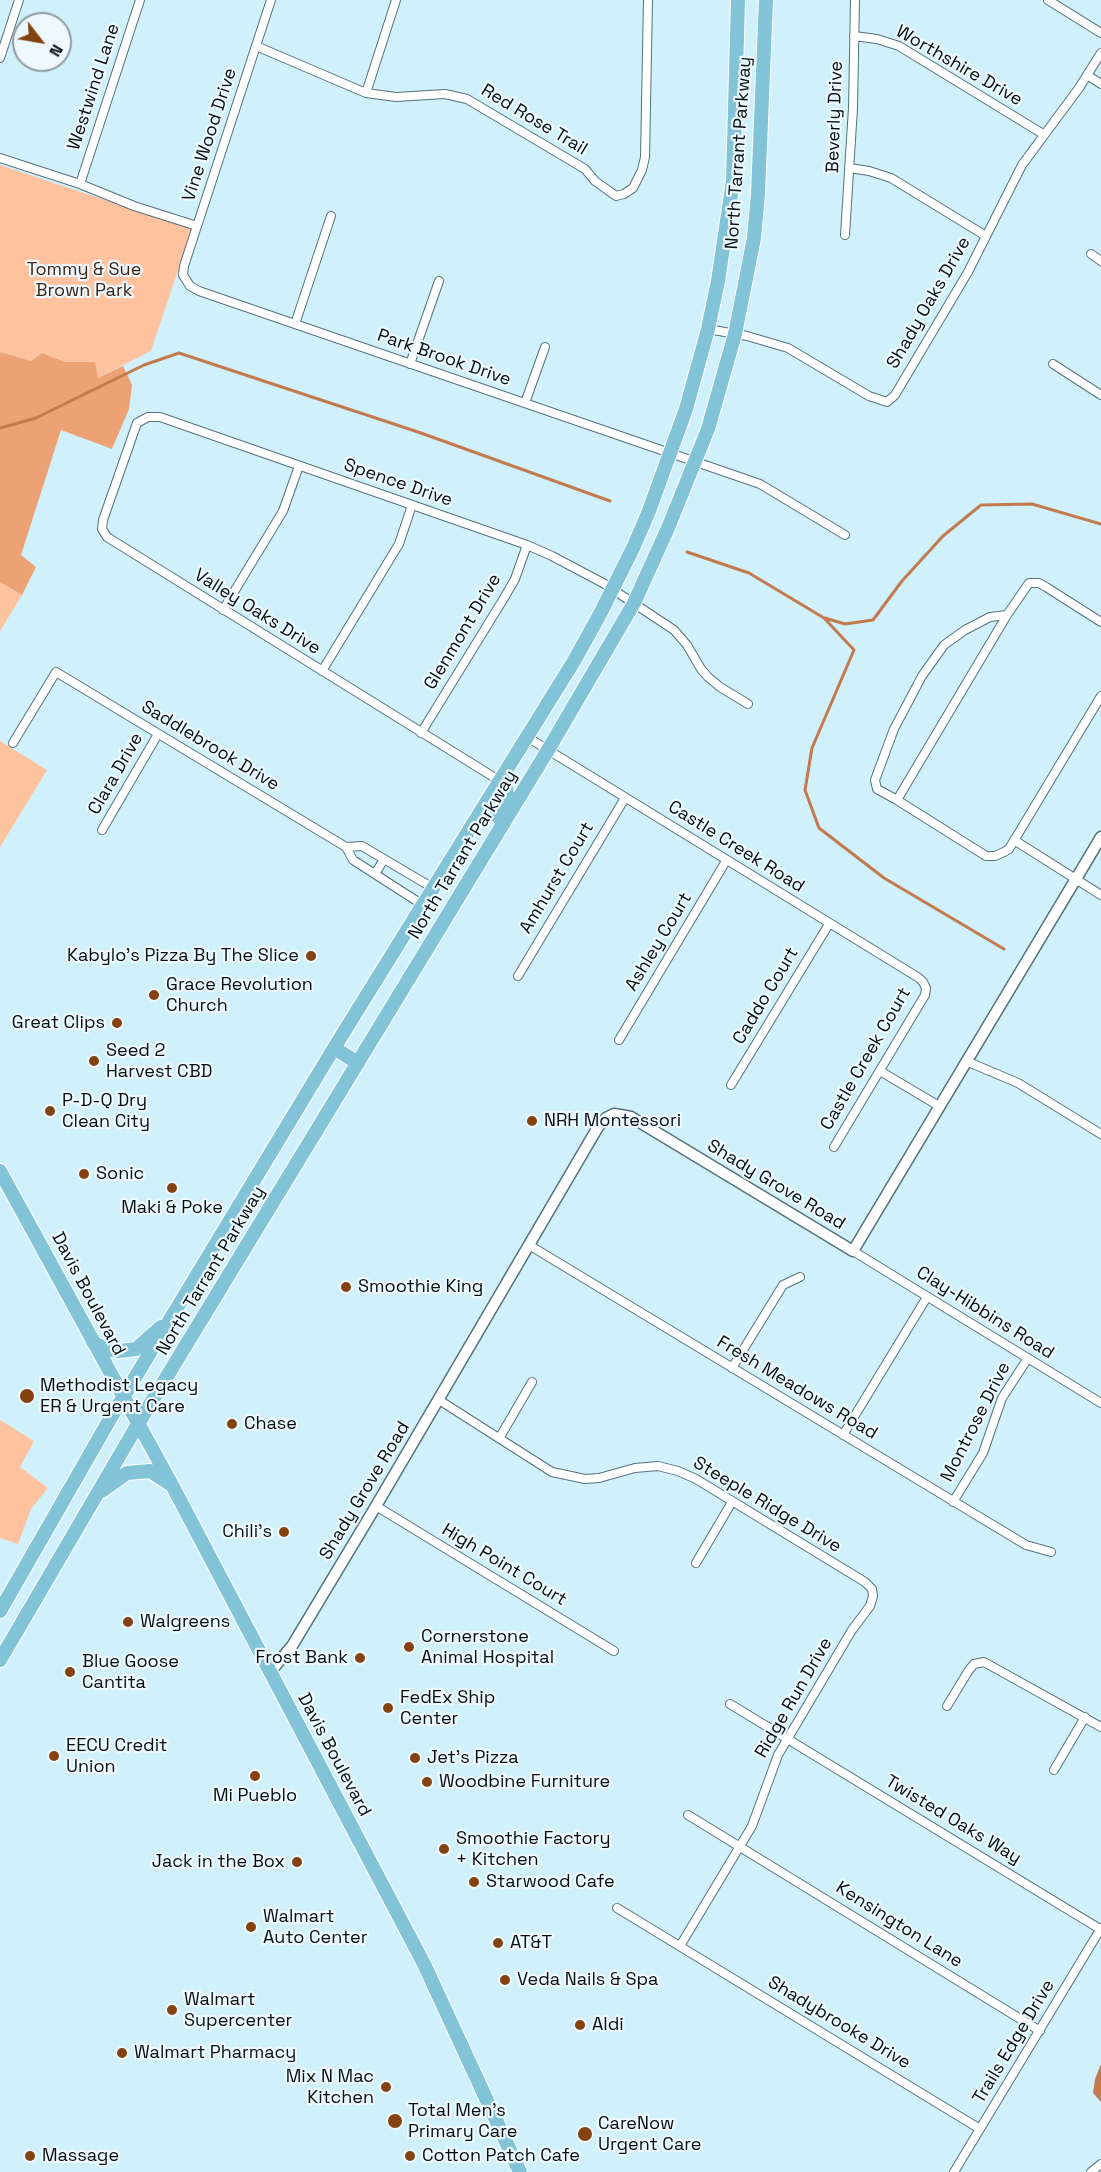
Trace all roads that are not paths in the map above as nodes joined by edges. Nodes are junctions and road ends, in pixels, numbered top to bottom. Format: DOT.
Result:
graph roads {
  1 [pos="19,0"];
  2 [pos="140,0"];
  3 [pos="271,0"];
  4 [pos="396,0"];
  5 [pos="648,0"];
  6 [pos="738,0"];
  7 [pos="766,0"];
  8 [pos="855,0"];
  9 [pos="1048,0"];
  10 [pos="1101,33"];
  11 [pos="854,36"];
  12 [pos="256,46"];
  13 [pos="1101,53"];
  14 [pos="0,58"];
  15 [pos="1087,75"];
  16 [pos="1101,84"];
  17 [pos="366,93"];
  18 [pos="1043,134"];
  19 [pos="0,158"];
  20 [pos="849,168"];
  21 [pos="80,184"];
  22 [pos="331,216"];
  23 [pos="197,226"];
  24 [pos="845,235"];
  25 [pos="986,236"];
  26 [pos="1091,254"];
  27 [pos="1101,261"];
  28 [pos="185,280"];
  29 [pos="438,281"];
  30 [pos="295,324"];
  31 [pos="708,329"];
  32 [pos="735,334"];
  33 [pos="545,347"];
  34 [pos="410,364"];
  35 [pos="1053,364"];
  36 [pos="1101,395"];
  37 [pos="525,403"];
  38 [pos="141,419"];
  39 [pos="670,455"];
  40 [pos="694,463"];
  41 [pos="299,466"];
  42 [pos="412,505"];
  43 [pos="845,535"];
  44 [pos="527,545"];
  45 [pos="613,589"];
  46 [pos="634,603"];
  47 [pos="223,610"];
  48 [pos="1007,615"];
  49 [pos="1101,621"];
  50 [pos="322,671"];
  51 [pos="1101,696"];
  52 [pos="748,704"];
  53 [pos="421,732"];
  54 [pos="158,734"];
  55 [pos="527,736"];
  56 [pos="13,743"];
  57 [pos="548,750"];
  58 [pos="500,781"];
  59 [pos="625,798"];
  60 [pos="897,800"];
  61 [pos="102,830"];
  62 [pos="1101,837"];
  63 [pos="1014,840"];
  64 [pos="346,847"];
  65 [pos="384,859"];
  66 [pos="726,861"];
  67 [pos="474,870"];
  68 [pos="375,874"];
  69 [pos="1076,879"];
  70 [pos="433,888"];
  71 [pos="1101,895"];
  72 [pos="423,904"];
  73 [pos="829,924"];
  74 [pos="518,976"];
  75 [pos="926,988"];
  76 [pos="619,1040"];
  77 [pos="334,1048"];
  78 [pos="966,1061"];
  79 [pos="358,1063"];
  80 [pos="880,1071"];
  81 [pos="730,1085"];
  82 [pos="939,1106"];
  83 [pos="1101,1134"];
  84 [pos="834,1146"];
  85 [pos="0,1171"];
  86 [pos="529,1245"];
  87 [pos="853,1251"];
  88 [pos="800,1277"];
  89 [pos="927,1297"];
  90 [pos="172,1317"];
  91 [pos="93,1342"];
  92 [pos="1028,1358"];
  93 [pos="732,1368"];
  94 [pos="532,1382"];
  95 [pos="123,1397"];
  96 [pos="439,1401"];
  97 [pos="1101,1403"];
  98 [pos="138,1425"];
  99 [pos="843,1435"];
  100 [pos="500,1437"];
  101 [pos="172,1485"];
  102 [pos="99,1493"];
  103 [pos="732,1502"];
  104 [pos="953,1502"];
  105 [pos="376,1506"];
  106 [pos="1051,1552"];
  107 [pos="696,1563"];
  108 [pos="873,1596"];
  109 [pos="0,1611"];
  110 [pos="614,1651"];
  111 [pos="0,1660"];
  112 [pos="270,1672"];
  113 [pos="730,1704"];
  114 [pos="947,1706"];
  115 [pos="1085,1717"];
  116 [pos="1101,1727"];
  117 [pos="788,1738"];
  118 [pos="1054,1770"];
  119 [pos="688,1815"];
  120 [pos="741,1847"];
  121 [pos="617,1908"];
  122 [pos="1101,1929"];
  123 [pos="680,1946"];
  124 [pos="1040,2031"];
  125 [pos="980,2129"];
  126 [pos="1101,2164"];
  127 [pos="520,2172"];
  128 [pos="954,2172"];
  129 [pos="1091,2172"];
  1 -- 14 [label="street"];
  2 -- 21 [label="street, Westwind Lane"];
  3 -- 12 [label="street, Vine Wood Drive"];
  4 -- 17 [label="street"];
  5 -- 17 [label="street, Red Rose Trail"];
  6 -- 31 [label="main road, North Tarrant Parkway"];
  7 -- 32 [label="main road, North Tarrant Parkway"];
  8 -- 11 [label="street, Beverly Drive"];
  9 -- 10 [label="street"];
  11 -- 18 [label="street, Worthshire Drive"];
  11 -- 20 [label="street, Beverly Drive"];
  12 -- 17 [label="street, Red Rose Trail"];
  12 -- 23 [label="street, Vine Wood Drive"];
  13 -- 15 [label="street, Shady Oaks Drive"];
  15 -- 16 [label="street"];
  15 -- 18 [label="street, Shady Oaks Drive"];
  18 -- 25 [label="street, Shady Oaks Drive"];
  19 -- 21 [label="street"];
  20 -- 24 [label="street, Beverly Drive"];
  20 -- 25 [label="street"];
  21 -- 23 [label="street"];
  22 -- 30 [label="street"];
  23 -- 28 [label="street, Vine Wood Drive"];
  25 -- 32 [label="street, Shady Oaks Drive"];
  26 -- 27 [label="street"];
  28 -- 30 [label="street, Park Brook Drive"];
  29 -- 34 [label="street"];
  30 -- 34 [label="street, Park Brook Drive"];
  31 -- 32 [label="street, Shady Oaks Drive"];
  31 -- 39 [label="main road, North Tarrant Parkway"];
  32 -- 40 [label="main road, North Tarrant Parkway"];
  33 -- 37 [label="street"];
  34 -- 37 [label="street, Park Brook Drive"];
  35 -- 36 [label="street"];
  37 -- 39 [label="street, Park Brook Drive"];
  38 -- 41 [label="street, Spence Drive"];
  38 -- 47 [label="street, Valley Oaks Drive"];
  39 -- 40 [label="street, Park Brook Drive"];
  39 -- 45 [label="main road, North Tarrant Parkway"];
  40 -- 43 [label="street, Park Brook Drive"];
  40 -- 46 [label="main road, North Tarrant Parkway"];
  41 -- 42 [label="street, Spence Drive"];
  41 -- 47 [label="street"];
  42 -- 44 [label="street, Spence Drive"];
  42 -- 50 [label="street"];
  44 -- 45 [label="street, Spence Drive"];
  44 -- 53 [label="street, Glenmont Drive"];
  45 -- 46 [label="street, Spence Drive"];
  45 -- 55 [label="main road, North Tarrant Parkway"];
  46 -- 52 [label="street, Spence Drive"];
  46 -- 57 [label="main road, North Tarrant Parkway"];
  47 -- 50 [label="street, Valley Oaks Drive"];
  48 -- 49 [label="street"];
  48 -- 60 [label="street"];
  48 -- 60 [label="street"];
  50 -- 53 [label="street, Valley Oaks Drive"];
  51 -- 63 [label="street"];
  53 -- 58 [label="street, Valley Oaks Drive"];
  54 -- 56 [label="street, Saddlebrook Drive"];
  54 -- 61 [label="street, Clara Drive"];
  54 -- 64 [label="street, Saddlebrook Drive"];
  55 -- 57 [label="street, Castle Creek Road"];
  55 -- 58 [label="main road, North Tarrant Parkway"];
  57 -- 59 [label="street, Castle Creek Road"];
  57 -- 67 [label="main road, North Tarrant Parkway"];
  58 -- 67 [label="main road"];
  58 -- 70 [label="main road, North Tarrant Parkway"];
  59 -- 66 [label="street, Castle Creek Road"];
  59 -- 74 [label="street, Amhurst Court"];
  60 -- 63 [label="street"];
  62 -- 69 [label="street, Shady Grove Road"];
  63 -- 69 [label="street"];
  64 -- 65 [label="street, Saddlebrook Drive"];
  64 -- 68 [label="street, Saddlebrook Drive"];
  65 -- 68 [label="street"];
  65 -- 70 [label="street, Saddlebrook Drive"];
  66 -- 73 [label="street, Castle Creek Road"];
  66 -- 76 [label="street, Ashley Court"];
  67 -- 79 [label="main road, North Tarrant Parkway"];
  68 -- 72 [label="street, Saddlebrook Drive"];
  69 -- 71 [label="street"];
  69 -- 78 [label="street, Shady Grove Road"];
  70 -- 72 [label="main road, North Tarrant Parkway"];
  72 -- 77 [label="main road, North Tarrant Parkway"];
  73 -- 75 [label="street, Castle Creek Road"];
  73 -- 81 [label="street, Caddo Court"];
  75 -- 80 [label="street, Castle Creek Court"];
  77 -- 79 [label="main road"];
  77 -- 90 [label="main road, North Tarrant Parkway"];
  78 -- 82 [label="street, Shady Grove Road"];
  78 -- 83 [label="street"];
  79 -- 98 [label="main road, North Tarrant Parkway"];
  80 -- 82 [label="street"];
  80 -- 84 [label="street, Castle Creek Court"];
  82 -- 87 [label="street, Shady Grove Road"];
  85 -- 91 [label="main road, Davis Boulevard"];
  86 -- 87 [label="street, Shady Grove Road"];
  86 -- 93 [label="street, Fresh Meadows Road"];
  86 -- 96 [label="street, Shady Grove Road"];
  87 -- 89 [label="street, Clay-Hibbins Road"];
  88 -- 93 [label="street"];
  89 -- 92 [label="street, Clay-Hibbins Road"];
  89 -- 99 [label="street"];
  90 -- 91 [label="main road"];
  90 -- 95 [label="main road, North Tarrant Parkway"];
  91 -- 95 [label="main road, Davis Boulevard"];
  92 -- 97 [label="street, Clay-Hibbins Road"];
  92 -- 104 [label="street, Montrose Drive"];
  93 -- 99 [label="street, Fresh Meadows Road"];
  94 -- 100 [label="street"];
  95 -- 98 [label="main road, Davis Boulevard"];
  95 -- 109 [label="main road, North Tarrant Parkway"];
  96 -- 100 [label="street, Steeple Ridge Drive"];
  96 -- 105 [label="street, Shady Grove Road"];
  98 -- 101 [label="main road, Davis Boulevard"];
  98 -- 102 [label="main road, North Tarrant Parkway"];
  99 -- 104 [label="street, Fresh Meadows Road"];
  100 -- 103 [label="street, Steeple Ridge Drive"];
  101 -- 102 [label="main road"];
  101 -- 112 [label="main road, Davis Boulevard"];
  102 -- 111 [label="main road, North Tarrant Parkway"];
  103 -- 107 [label="street"];
  103 -- 108 [label="street, Steeple Ridge Drive"];
  104 -- 106 [label="street, Fresh Meadows Road"];
  105 -- 110 [label="street, High Point Court"];
  105 -- 112 [label="street, Shady Grove Road"];
  108 -- 117 [label="street, Ridge Run Drive"];
  112 -- 127 [label="main road, Davis Boulevard"];
  113 -- 117 [label="street, Twisted Oaks Way"];
  114 -- 115 [label="street"];
  115 -- 116 [label="street"];
  115 -- 118 [label="street"];
  117 -- 120 [label="street, Ridge Run Drive"];
  117 -- 122 [label="street, Twisted Oaks Way"];
  119 -- 120 [label="street, Kensington Lane"];
  120 -- 123 [label="street, Ridge Run Drive"];
  120 -- 124 [label="street, Kensington Lane"];
  121 -- 123 [label="street, Shadybrooke Drive"];
  122 -- 124 [label="street, Trails Edge Drive"];
  123 -- 125 [label="street, Shadybrooke Drive"];
  124 -- 125 [label="street, Trails Edge Drive"];
  125 -- 128 [label="street, Trails Edge Drive"];
  126 -- 129 [label="street"];
}
